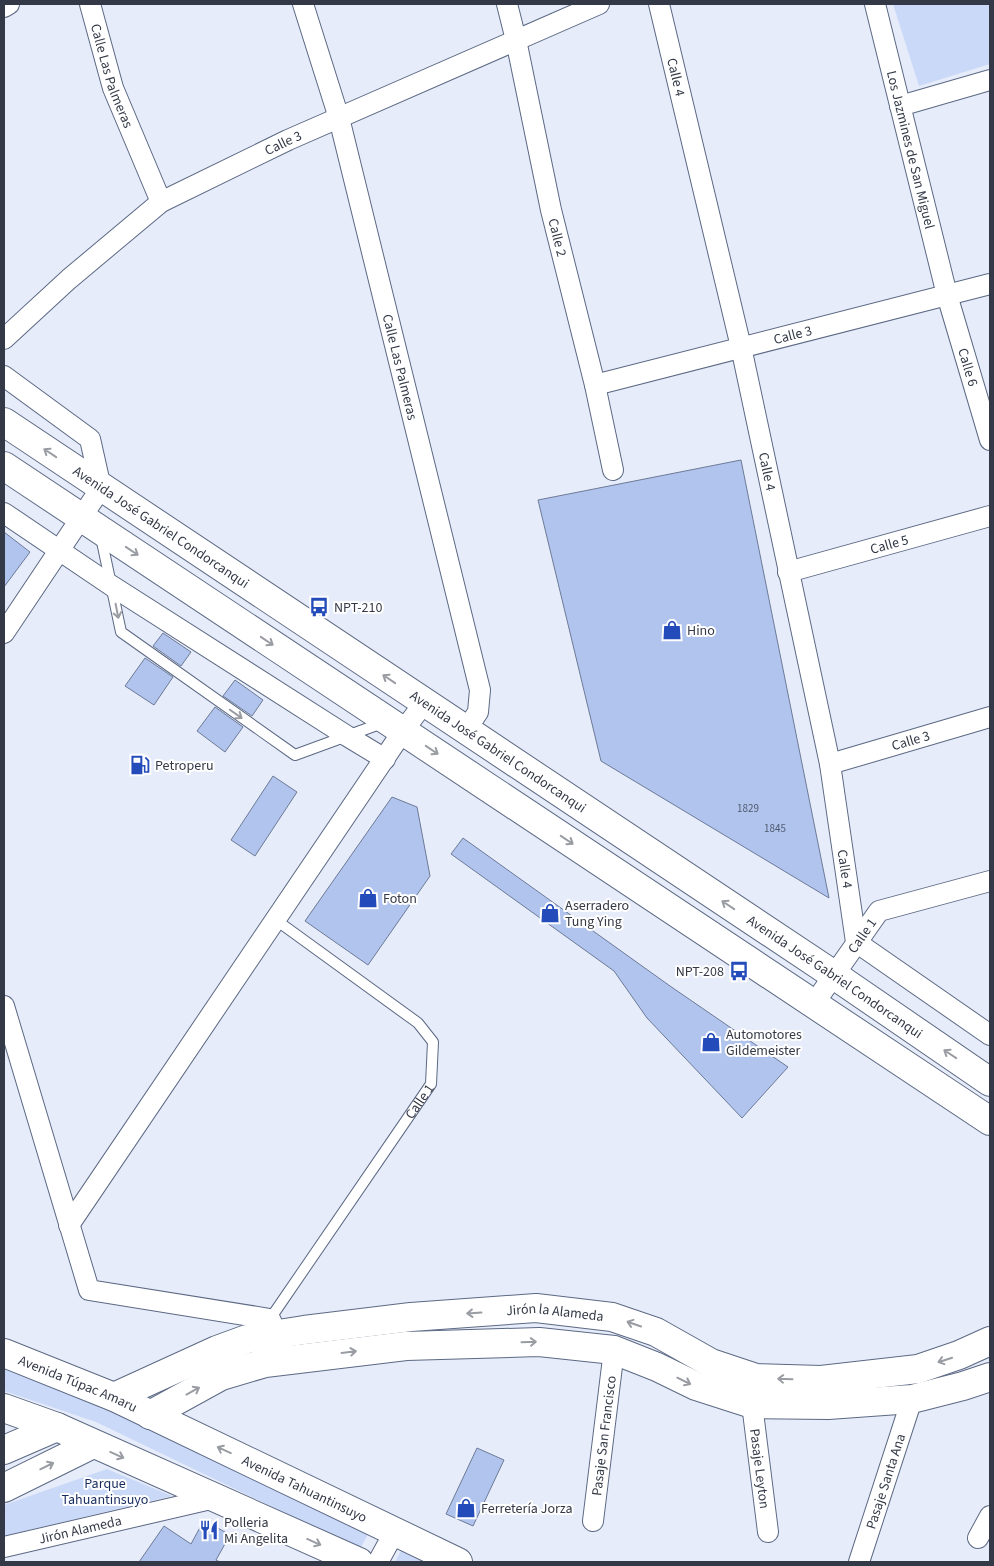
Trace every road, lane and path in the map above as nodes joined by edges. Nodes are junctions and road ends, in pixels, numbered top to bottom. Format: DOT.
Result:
graph roads {
  1 [pos="9,4"];
  2 [pos="90,4"];
  3 [pos="304,4"];
  4 [pos="507,4"];
  5 [pos="599,4"];
  6 [pos="659,4"];
  7 [pos="875,4"];
  8 [pos="4,6"];
  9 [pos="516,40"];
  10 [pos="990,80"];
  11 [pos="900,106"];
  12 [pos="339,118"];
  13 [pos="161,202"];
  14 [pos="990,284"];
  15 [pos="947,295"];
  16 [pos="4,339"];
  17 [pos="741,348"];
  18 [pos="4,376"];
  19 [pos="595,385"];
  20 [pos="4,422"];
  21 [pos="990,440"];
  22 [pos="4,466"];
  23 [pos="613,470"];
  24 [pos="102,488"];
  25 [pos="4,514"];
  26 [pos="990,516"];
  27 [pos="91,524"];
  28 [pos="60,552"];
  29 [pos="788,572"];
  30 [pos="112,586"];
  31 [pos="4,633"];
  32 [pos="424,703"];
  33 [pos="990,717"];
  34 [pos="396,726"];
  35 [pos="466,730"];
  36 [pos="347,736"];
  37 [pos="385,759"];
  38 [pos="830,764"];
  39 [pos="990,881"];
  40 [pos="276,920"];
  41 [pos="856,942"];
  42 [pos="834,975"];
  43 [pos="868,1000"];
  44 [pos="814,1005"];
  45 [pos="4,1006"];
  46 [pos="850,1029"];
  47 [pos="990,1035"];
  48 [pos="990,1082"];
  49 [pos="990,1121"];
  50 [pos="69,1225"];
  51 [pos="274,1326"];
  52 [pos="990,1342"];
  53 [pos="614,1350"];
  54 [pos="4,1353"];
  55 [pos="990,1377"];
  56 [pos="114,1397"];
  57 [pos="912,1399"];
  58 [pos="752,1404"];
  59 [pos="5,1410"];
  60 [pos="150,1415"];
  61 [pos="57,1427"];
  62 [pos="93,1444"];
  63 [pos="4,1450"];
  64 [pos="4,1488"];
  65 [pos="215,1498"];
  66 [pos="990,1516"];
  67 [pos="593,1521"];
  68 [pos="395,1531"];
  69 [pos="768,1532"];
  70 [pos="978,1538"];
  71 [pos="4,1547"];
  72 [pos="359,1562"];
  73 [pos="378,1562"];
  74 [pos="458,1562"];
  75 [pos="859,1562"];
  1 -- 8 [label="street"];
  2 -- 13 [label="street, Calle Las Palmeras"];
  3 -- 12 [label="street, Calle Las Palmeras"];
  4 -- 9 [label="street, Calle 2"];
  5 -- 9 [label="street, Calle 3"];
  6 -- 17 [label="street, Calle 4"];
  7 -- 11 [label="street, Los Jazmines de San Miguel"];
  9 -- 12 [label="street, Calle 3"];
  9 -- 19 [label="street, Calle 2"];
  10 -- 11 [label="street"];
  11 -- 15 [label="street, Los Jazmines de San Miguel"];
  12 -- 13 [label="street, Calle 3"];
  12 -- 35 [label="street, Calle Las Palmeras"];
  13 -- 16 [label="street, Calle 3"];
  14 -- 15 [label="street, Calle 3"];
  15 -- 17 [label="street, Calle 3"];
  15 -- 21 [label="street, Calle 6"];
  17 -- 19 [label="street, Calle 3"];
  17 -- 29 [label="street, Calle 4"];
  18 -- 24 [label="street"];
  19 -- 23 [label="street, Calle 2"];
  24 -- 20 [label="main road, Avenida José Gabriel Condorcanqui, one-way"];
  22 -- 27 [label="main road"];
  24 -- 27 [label="street"];
  32 -- 24 [label="main road, Avenida José Gabriel Condorcanqui, one-way"];
  25 -- 28 [label="street"];
  26 -- 29 [label="street, Calle 5"];
  27 -- 28 [label="street"];
  27 -- 30 [label="lane"];
  27 -- 34 [label="main road, one-way"];
  28 -- 30 [label="street"];
  28 -- 31 [label="street"];
  29 -- 38 [label="street, Calle 4"];
  30 -- 36 [label="street"];
  30 -- 36 [label="lane, one-way"];
  32 -- 34 [label="street"];
  32 -- 35 [label="main road, Avenida José Gabriel Condorcanqui"];
  33 -- 38 [label="street, Calle 3"];
  34 -- 36 [label="lane"];
  34 -- 37 [label="street"];
  34 -- 44 [label="main road, one-way"];
  42 -- 35 [label="main road, Avenida José Gabriel Condorcanqui, one-way"];
  36 -- 37 [label="street"];
  37 -- 40 [label="street"];
  38 -- 41 [label="street, Calle 4"];
  39 -- 41 [label="street, Calle 1"];
  40 -- 50 [label="street"];
  40 -- 51 [label="lane, Calle 1"];
  41 -- 42 [label="street, Calle 1"];
  41 -- 47 [label="street"];
  42 -- 43 [label="main road, Avenida José Gabriel Condorcanqui"];
  42 -- 44 [label="street, Calle 1"];
  43 -- 46 [label="main road"];
  48 -- 43 [label="main road, Avenida José Gabriel Condorcanqui, one-way"];
  44 -- 46 [label="main road"];
  45 -- 50 [label="street"];
  46 -- 49 [label="main road"];
  50 -- 51 [label="street"];
  52 -- 51 [label="main road, Jirón la Alameda, one-way"];
  51 -- 56 [label="main road, Jirón la Alameda"];
  53 -- 58 [label="main road, Jirón la Alameda, one-way"];
  60 -- 53 [label="main road, Jirón la Alameda, one-way"];
  53 -- 67 [label="street, Pasaje San Francisco"];
  54 -- 56 [label="main road, Avenida Túpac Amaru"];
  55 -- 57 [label="main road, Jirón la Alameda"];
  56 -- 60 [label="main road, Avenida Túpac Amaru"];
  57 -- 58 [label="main road, Jirón la Alameda"];
  57 -- 75 [label="street, Pasaje Santa Ana"];
  58 -- 69 [label="street, Pasaje Leyton"];
  59 -- 61 [label="main road"];
  68 -- 60 [label="main road, Avenida Tahuantinsuyo, one-way"];
  61 -- 62 [label="main road"];
  61 -- 63 [label="main road"];
  64 -- 62 [label="main road, one-way"];
  62 -- 65 [label="main road, one-way"];
  65 -- 71 [label="street, Jirón Alameda"];
  65 -- 72 [label="main road, one-way"];
  66 -- 70 [label="street"];
  68 -- 73 [label="street"];
  68 -- 74 [label="main road, Avenida Tahuantinsuyo"];
}
